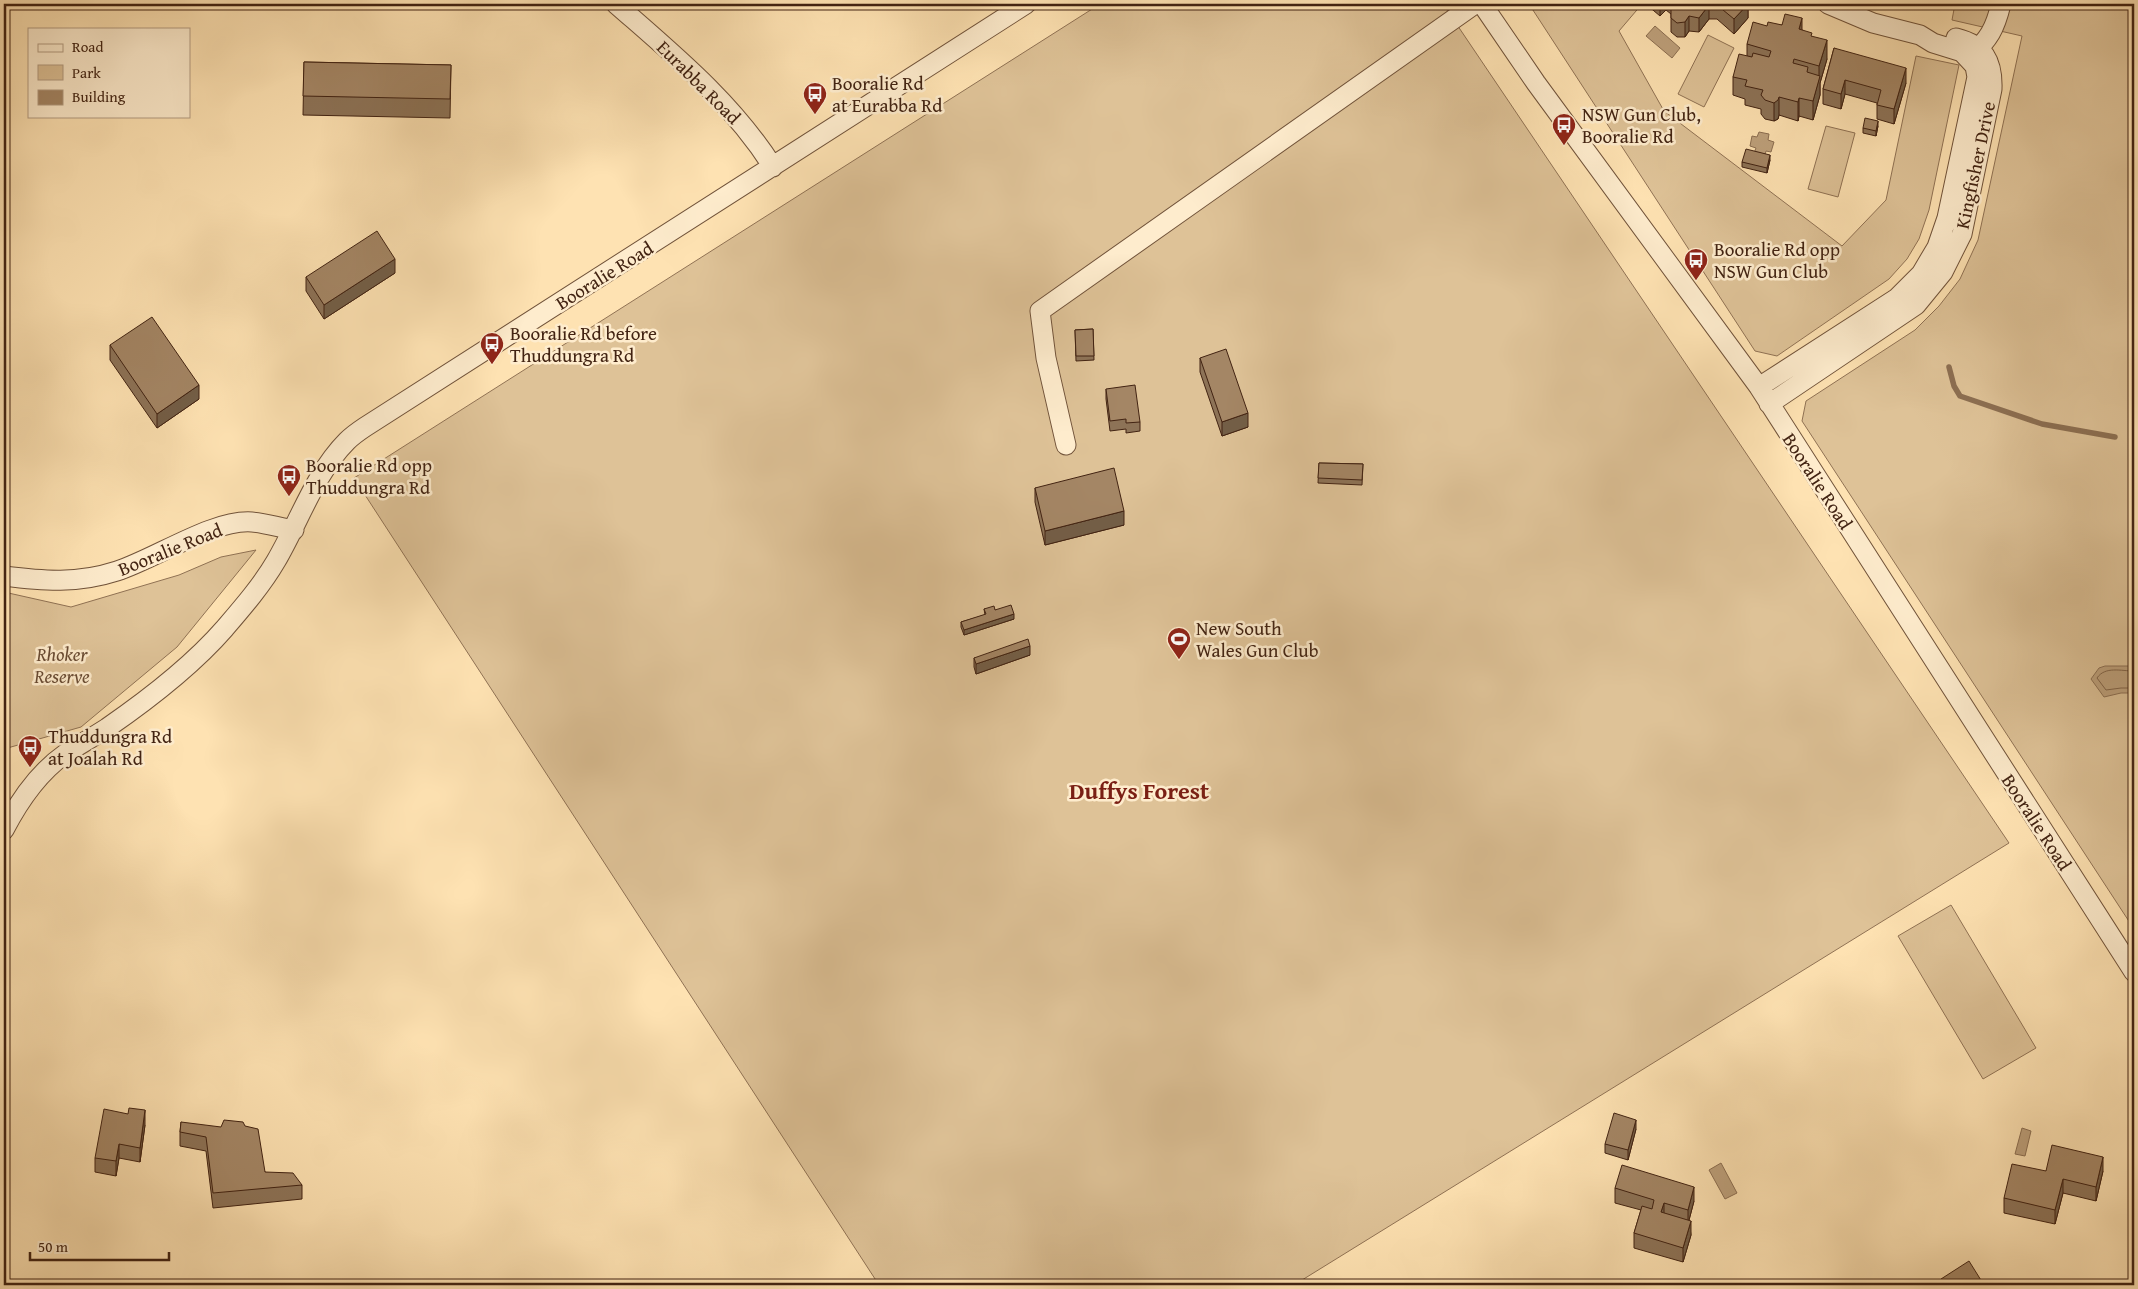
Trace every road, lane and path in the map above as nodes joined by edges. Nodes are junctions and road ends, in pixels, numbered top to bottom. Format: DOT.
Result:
graph roads {
  1 [pos="616,4"];
  2 [pos="1026,4"];
  3 [pos="1475,4"];
  4 [pos="1482,4"];
  5 [pos="1828,4"];
  6 [pos="2001,4"];
  7 [pos="1974,53"];
  8 [pos="773,167"];
  9 [pos="1759,387"];
  10 [pos="1769,404"];
  11 [pos="1066,445"];
  12 [pos="294,530"];
  13 [pos="4,576"];
  14 [pos="4,830"];
  15 [pos="2134,972"];
  1 -- 8 [label="street, Eurabba Road"];
  2 -- 8 [label="street, Booralie Road"];
  3 -- 11 [label="street"];
  4 -- 9 [label="street, Booralie Road"];
  5 -- 7 [label="street"];
  6 -- 7 [label="street"];
  7 -- 9 [label="street, Kingfisher Drive"];
  7 -- 10 [label="street, Kingfisher Drive"];
  8 -- 12 [label="street, Booralie Road"];
  9 -- 10 [label="street, Booralie Road"];
  10 -- 15 [label="street, Booralie Road"];
  12 -- 13 [label="street, Booralie Road"];
  12 -- 14 [label="street"];
}
